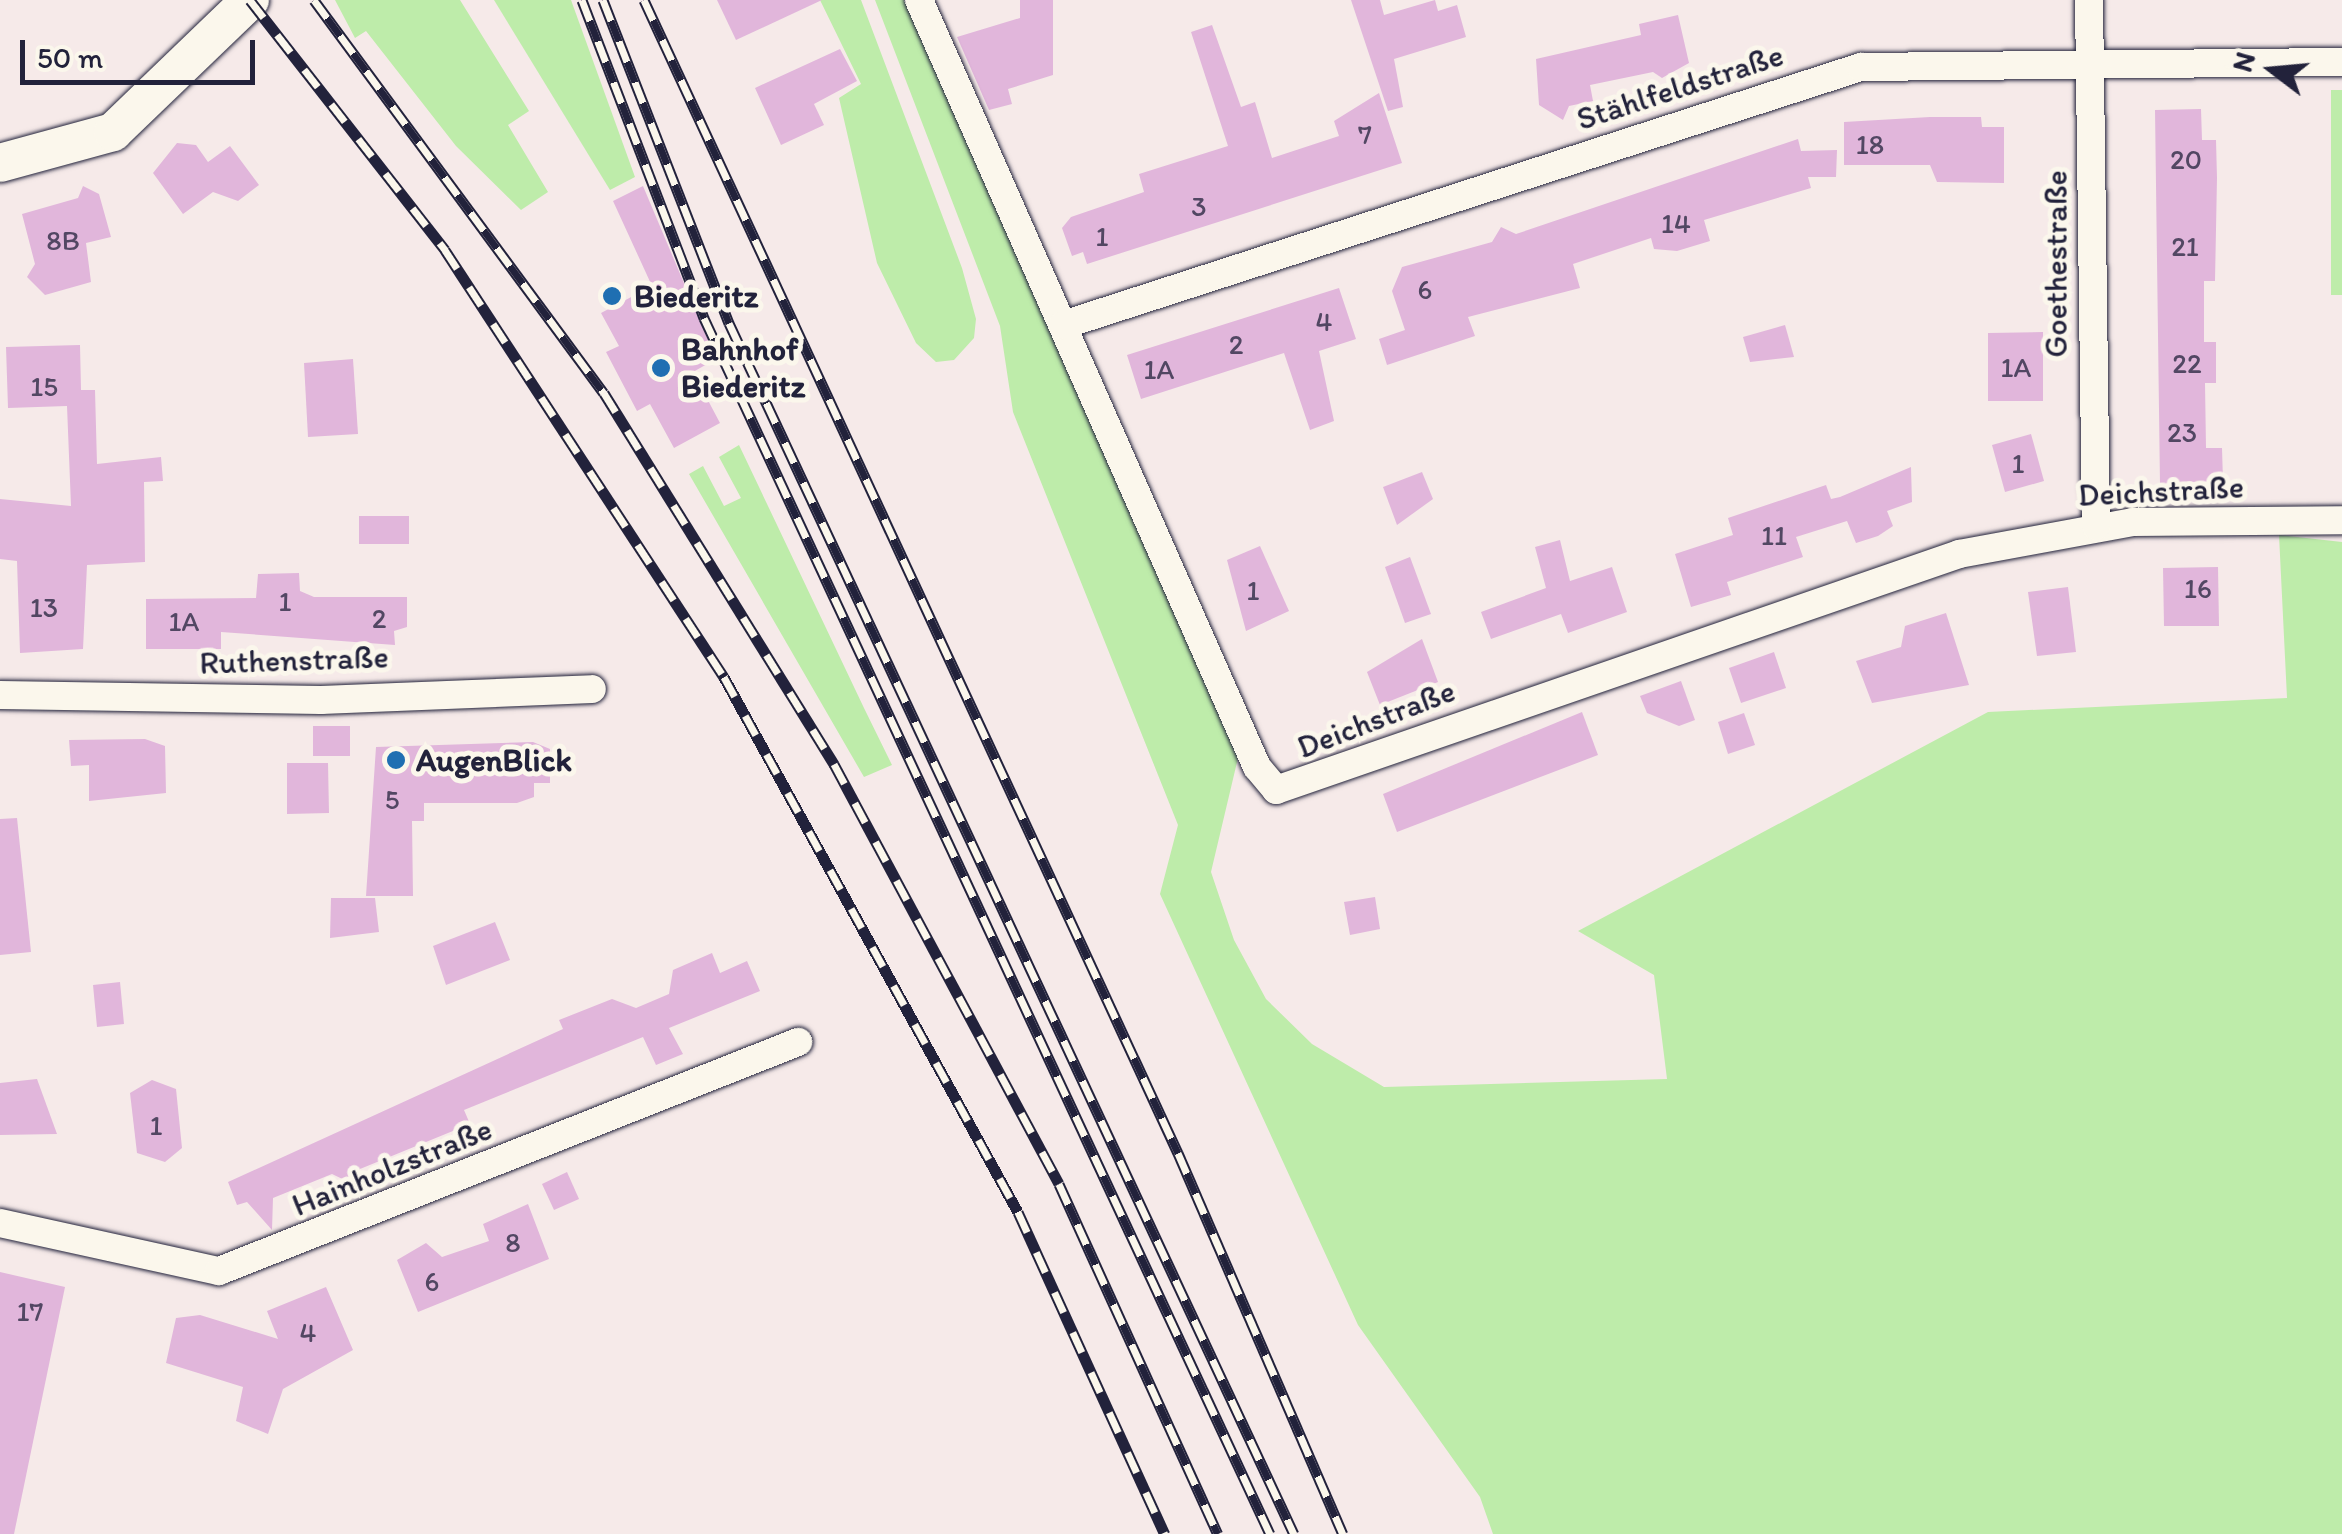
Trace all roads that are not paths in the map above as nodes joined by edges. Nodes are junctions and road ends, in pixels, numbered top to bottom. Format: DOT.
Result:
graph roads {
  1 [pos="250,0"];
  2 [pos="918,0"];
  3 [pos="2089,0"];
  4 [pos="2342,62"];
  5 [pos="2090,68"];
  6 [pos="0,163"];
  7 [pos="1062,325"];
  8 [pos="2342,520"];
  9 [pos="2096,526"];
  10 [pos="592,688"];
  11 [pos="0,694"];
  12 [pos="798,1042"];
  13 [pos="0,1223"];
  1 -- 6 [label="street"];
  2 -- 7 [label="street, Deichstraße"];
  3 -- 5 [label="street, Goethestraße"];
  4 -- 5 [label="street, Stählfeldstraße"];
  5 -- 7 [label="street, Stählfeldstraße"];
  5 -- 9 [label="street, Goethestraße"];
  7 -- 9 [label="street, Deichstraße"];
  8 -- 9 [label="street, Deichstraße"];
  10 -- 11 [label="street, Ruthenstraße"];
  12 -- 13 [label="street, Hainholzstraße"];
}
